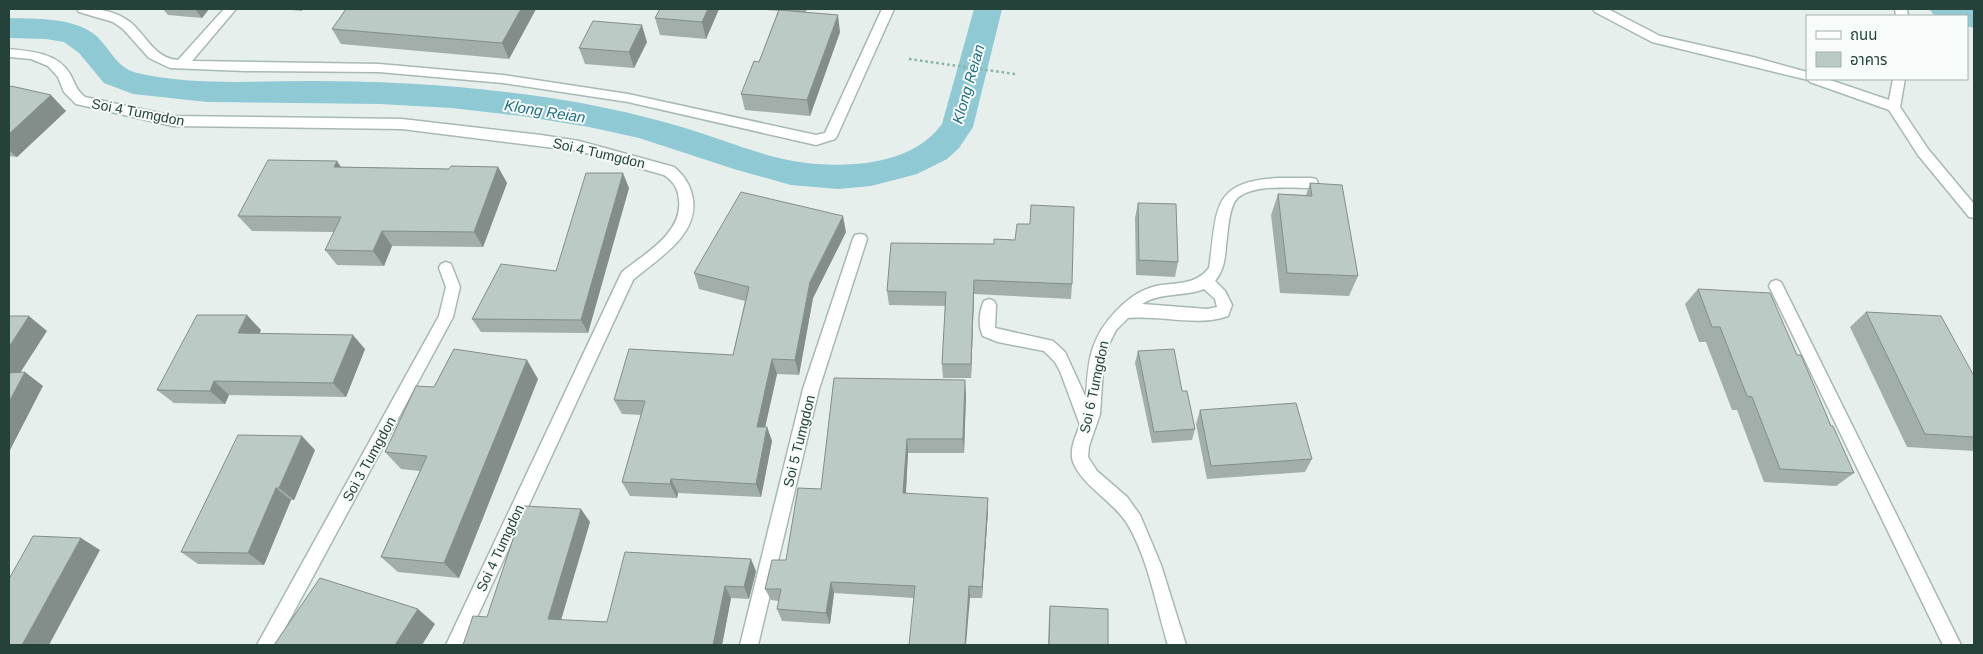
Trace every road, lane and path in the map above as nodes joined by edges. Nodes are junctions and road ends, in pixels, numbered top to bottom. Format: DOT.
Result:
graph roads {
  1 [pos="83,9"];
  2 [pos="230,9"];
  3 [pos="888,9"];
  4 [pos="1599,9"];
  5 [pos="9,53"];
  6 [pos="908,59"];
  7 [pos="181,65"];
  8 [pos="1015,74"];
  9 [pos="1806,76"];
  10 [pos="1817,80"];
  11 [pos="1899,80"];
  12 [pos="1894,106"];
  13 [pos="1311,183"];
  14 [pos="1974,213"];
  15 [pos="860,239"];
  16 [pos="446,268"];
  17 [pos="1206,282"];
  18 [pos="1776,286"];
  19 [pos="989,305"];
  20 [pos="1125,312"];
  21 [pos="1088,424"];
  22 [pos="266,645"];
  23 [pos="455,645"];
  24 [pos="749,645"];
  25 [pos="1177,645"];
  26 [pos="1952,645"];
  1 -- 7 [label="street"];
  2 -- 7 [label="street"];
  3 -- 7 [label="street"];
  4 -- 9 [label="street"];
  5 -- 23 [label="street, Soi 4 Tumgdon"];
  6 -- 8 [label="path"];
  10 -- 12 [label="street"];
  11 -- 12 [label="street"];
  12 -- 14 [label="street"];
  13 -- 17 [label="street"];
  15 -- 24 [label="street, Soi 5 Tumgdon"];
  16 -- 22 [label="street, Soi 3 Tumgdon"];
  17 -- 20 [label="street, Soi 6 Tumgdon"];
  17 -- 20 [label="street"];
  18 -- 26 [label="street"];
  19 -- 21 [label="street"];
  20 -- 21 [label="street, Soi 6 Tumgdon"];
  21 -- 25 [label="street, Soi 6 Tumgdon"];
}
